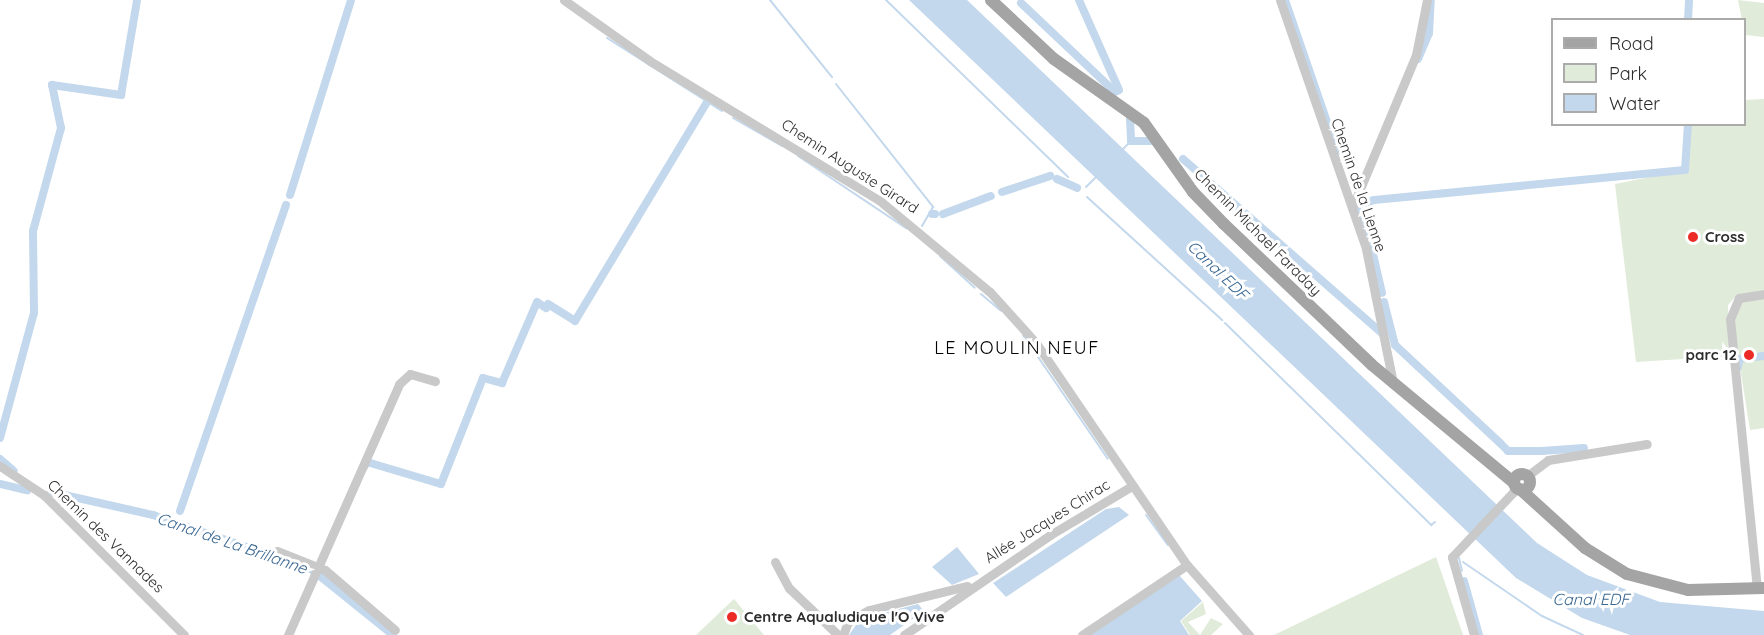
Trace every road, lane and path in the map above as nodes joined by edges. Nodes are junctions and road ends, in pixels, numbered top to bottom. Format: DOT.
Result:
graph roads {
  1 [pos="564,0"];
  2 [pos="991,0"];
  3 [pos="1280,0"];
  4 [pos="1427,0"];
  5 [pos="1352,208"];
  6 [pos="1764,294"];
  7 [pos="435,381"];
  8 [pos="1393,383"];
  9 [pos="1647,444"];
  10 [pos="0,466"];
  11 [pos="1519,485"];
  12 [pos="1132,486"];
  13 [pos="277,551"];
  14 [pos="775,562"];
  15 [pos="1187,565"];
  16 [pos="315,571"];
  17 [pos="978,582"];
  18 [pos="1755,589"];
  19 [pos="923,598"];
  20 [pos="929,617"];
  21 [pos="395,630"];
  22 [pos="837,634"];
  23 [pos="184,635"];
  24 [pos="288,635"];
  25 [pos="904,635"];
  26 [pos="1082,635"];
  27 [pos="1249,635"];
  28 [pos="1474,635"];
  1 -- 12 [label="street, Chemin Auguste Girard"];
  2 -- 8 [label="main road, Chemin Michael Faraday"];
  3 -- 5 [label="street, Chemin de la Lienne"];
  4 -- 5 [label="street"];
  5 -- 8 [label="street, Chemin de la Lienne"];
  6 -- 18 [label="street"];
  7 -- 16 [label="street"];
  8 -- 11 [label="main road, Chemin Michael Faraday"];
  9 -- 11 [label="street"];
  10 -- 23 [label="street, Chemin des Vannades"];
  11 -- 18 [label="main road, Chemin Michael Faraday"];
  11 -- 28 [label="street"];
  12 -- 15 [label="street, Chemin Auguste Girard"];
  12 -- 17 [label="street, Allée Jacques Chirac"];
  13 -- 16 [label="street"];
  14 -- 22 [label="street"];
  15 -- 26 [label="street"];
  15 -- 27 [label="street, Chemin Auguste Girard"];
  16 -- 21 [label="street"];
  16 -- 24 [label="street"];
  17 -- 19 [label="street, Allée Jacques Chirac"];
  17 -- 20 [label="street, Allée Jacques Chirac"];
  19 -- 20 [label="street"];
  19 -- 22 [label="street, Allée Jacques Chirac"];
  20 -- 25 [label="street, Allée Jacques Chirac"];
}
